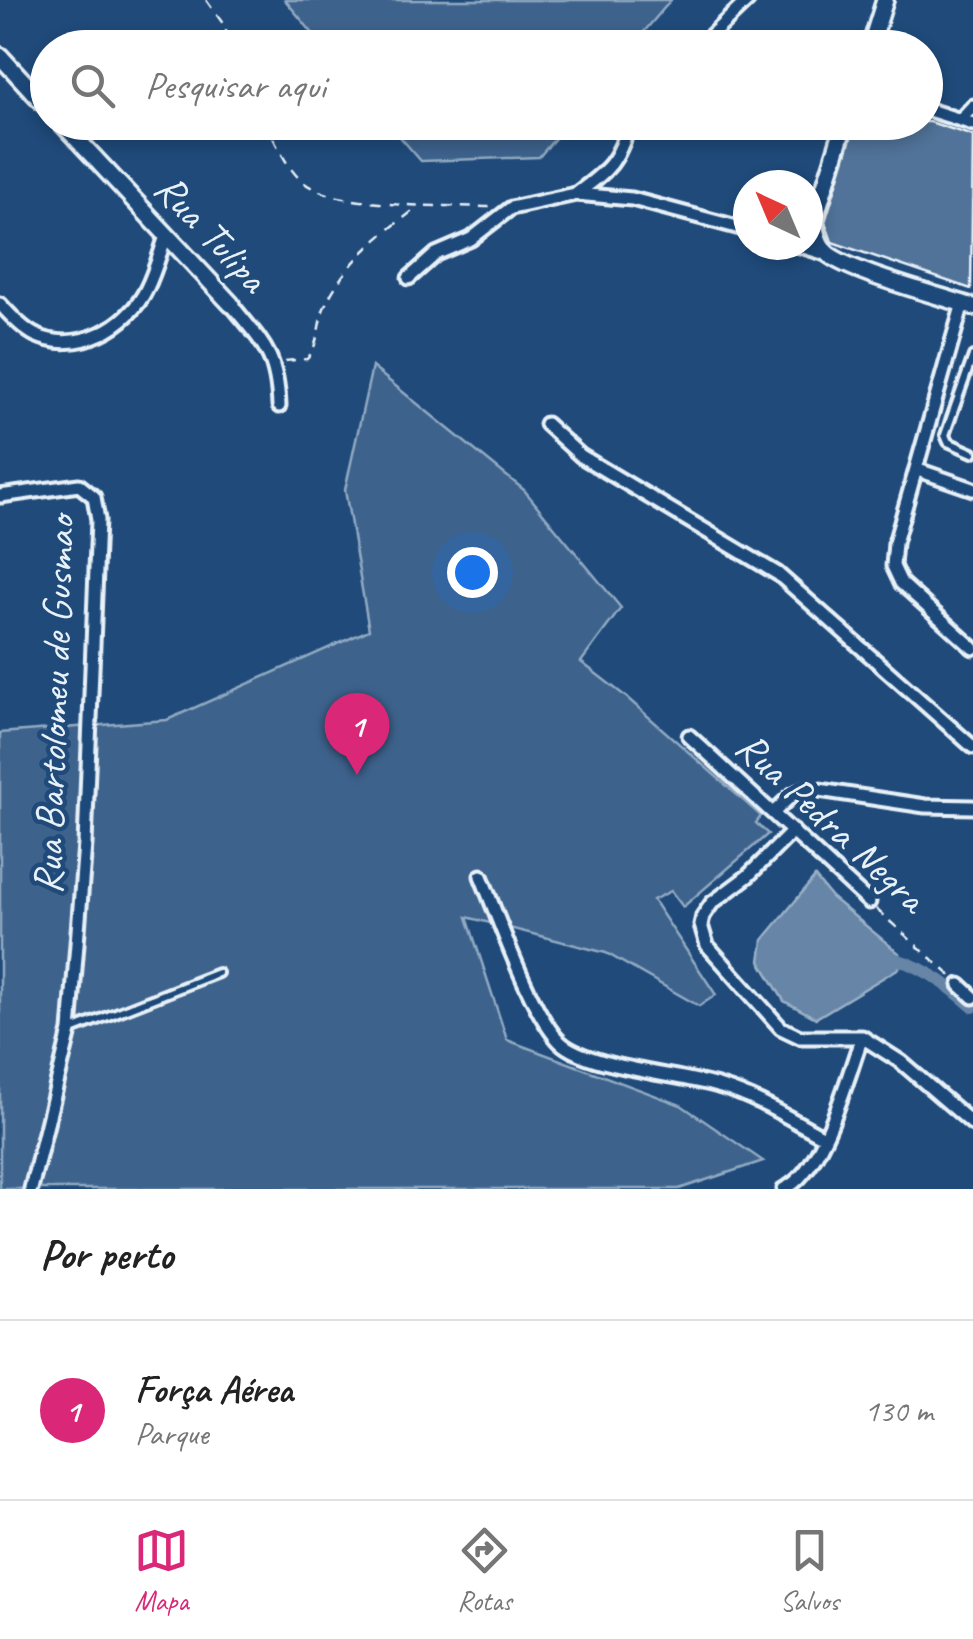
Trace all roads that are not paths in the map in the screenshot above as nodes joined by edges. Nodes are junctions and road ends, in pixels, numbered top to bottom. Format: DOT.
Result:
graph roads {
  1 [pos="748,0"];
  2 [pos="885,0"];
  3 [pos="717,30"];
  4 [pos="876,30"];
  5 [pos="0,56"];
  6 [pos="30,88"];
  7 [pos="973,106"];
  8 [pos="966,122"];
  9 [pos="78,140"];
  10 [pos="624,140"];
  11 [pos="839,140"];
  12 [pos="576,194"];
  13 [pos="733,226"];
  14 [pos="166,236"];
  15 [pos="823,253"];
  16 [pos="826,254"];
  17 [pos="409,278"];
  18 [pos="0,304"];
  19 [pos="231,304"];
  20 [pos="968,305"];
  21 [pos="973,356"];
  22 [pos="279,406"];
  23 [pos="546,424"];
  24 [pos="973,453"];
  25 [pos="918,470"];
  26 [pos="973,489"];
  27 [pos="0,496"];
  28 [pos="973,648"];
  29 [pos="966,734"];
  30 [pos="689,736"];
  31 [pos="973,747"];
  32 [pos="973,806"];
  33 [pos="773,813"];
  34 [pos="793,831"];
  35 [pos="481,876"];
  36 [pos="869,902"];
  37 [pos="218,973"];
  38 [pos="960,985"];
  39 [pos="973,996"];
  40 [pos="70,1031"];
  41 [pos="862,1037"];
  42 [pos="973,1124"];
  43 [pos="824,1137"];
  44 [pos="30,1189"];
  45 [pos="784,1189"];
  1 -- 3 [label="street"];
  2 -- 4 [label="main road"];
  5 -- 6 [label="main road"];
  7 -- 8 [label="street"];
  9 -- 14 [label="main road, Rua Tulipa"];
  10 -- 12 [label="street"];
  11 -- 16 [label="main road"];
  12 -- 13 [label="street"];
  12 -- 17 [label="street"];
  14 -- 18 [label="street"];
  14 -- 19 [label="main road, Rua Tulipa"];
  15 -- 16 [label="street"];
  16 -- 20 [label="main road"];
  19 -- 22 [label="street, Rua Tulipa"];
  20 -- 25 [label="street"];
  21 -- 24 [label="lane"];
  23 -- 29 [label="street"];
  25 -- 26 [label="street"];
  25 -- 28 [label="street"];
  27 -- 40 [label="street, Rua Bartolomeu de Gusmao"];
  29 -- 31 [label="street"];
  30 -- 33 [label="street, Rua Pedra Negra"];
  32 -- 33 [label="street"];
  33 -- 34 [label="street, Rua Pedra Negra"];
  34 -- 36 [label="street, Rua Pedra Negra"];
  34 -- 41 [label="street"];
  35 -- 43 [label="street"];
  37 -- 40 [label="lane"];
  38 -- 39 [label="street"];
  40 -- 44 [label="street, Rua Bartolomeu de Gusmao"];
  41 -- 42 [label="street"];
  41 -- 43 [label="street"];
  43 -- 45 [label="street"];
}
